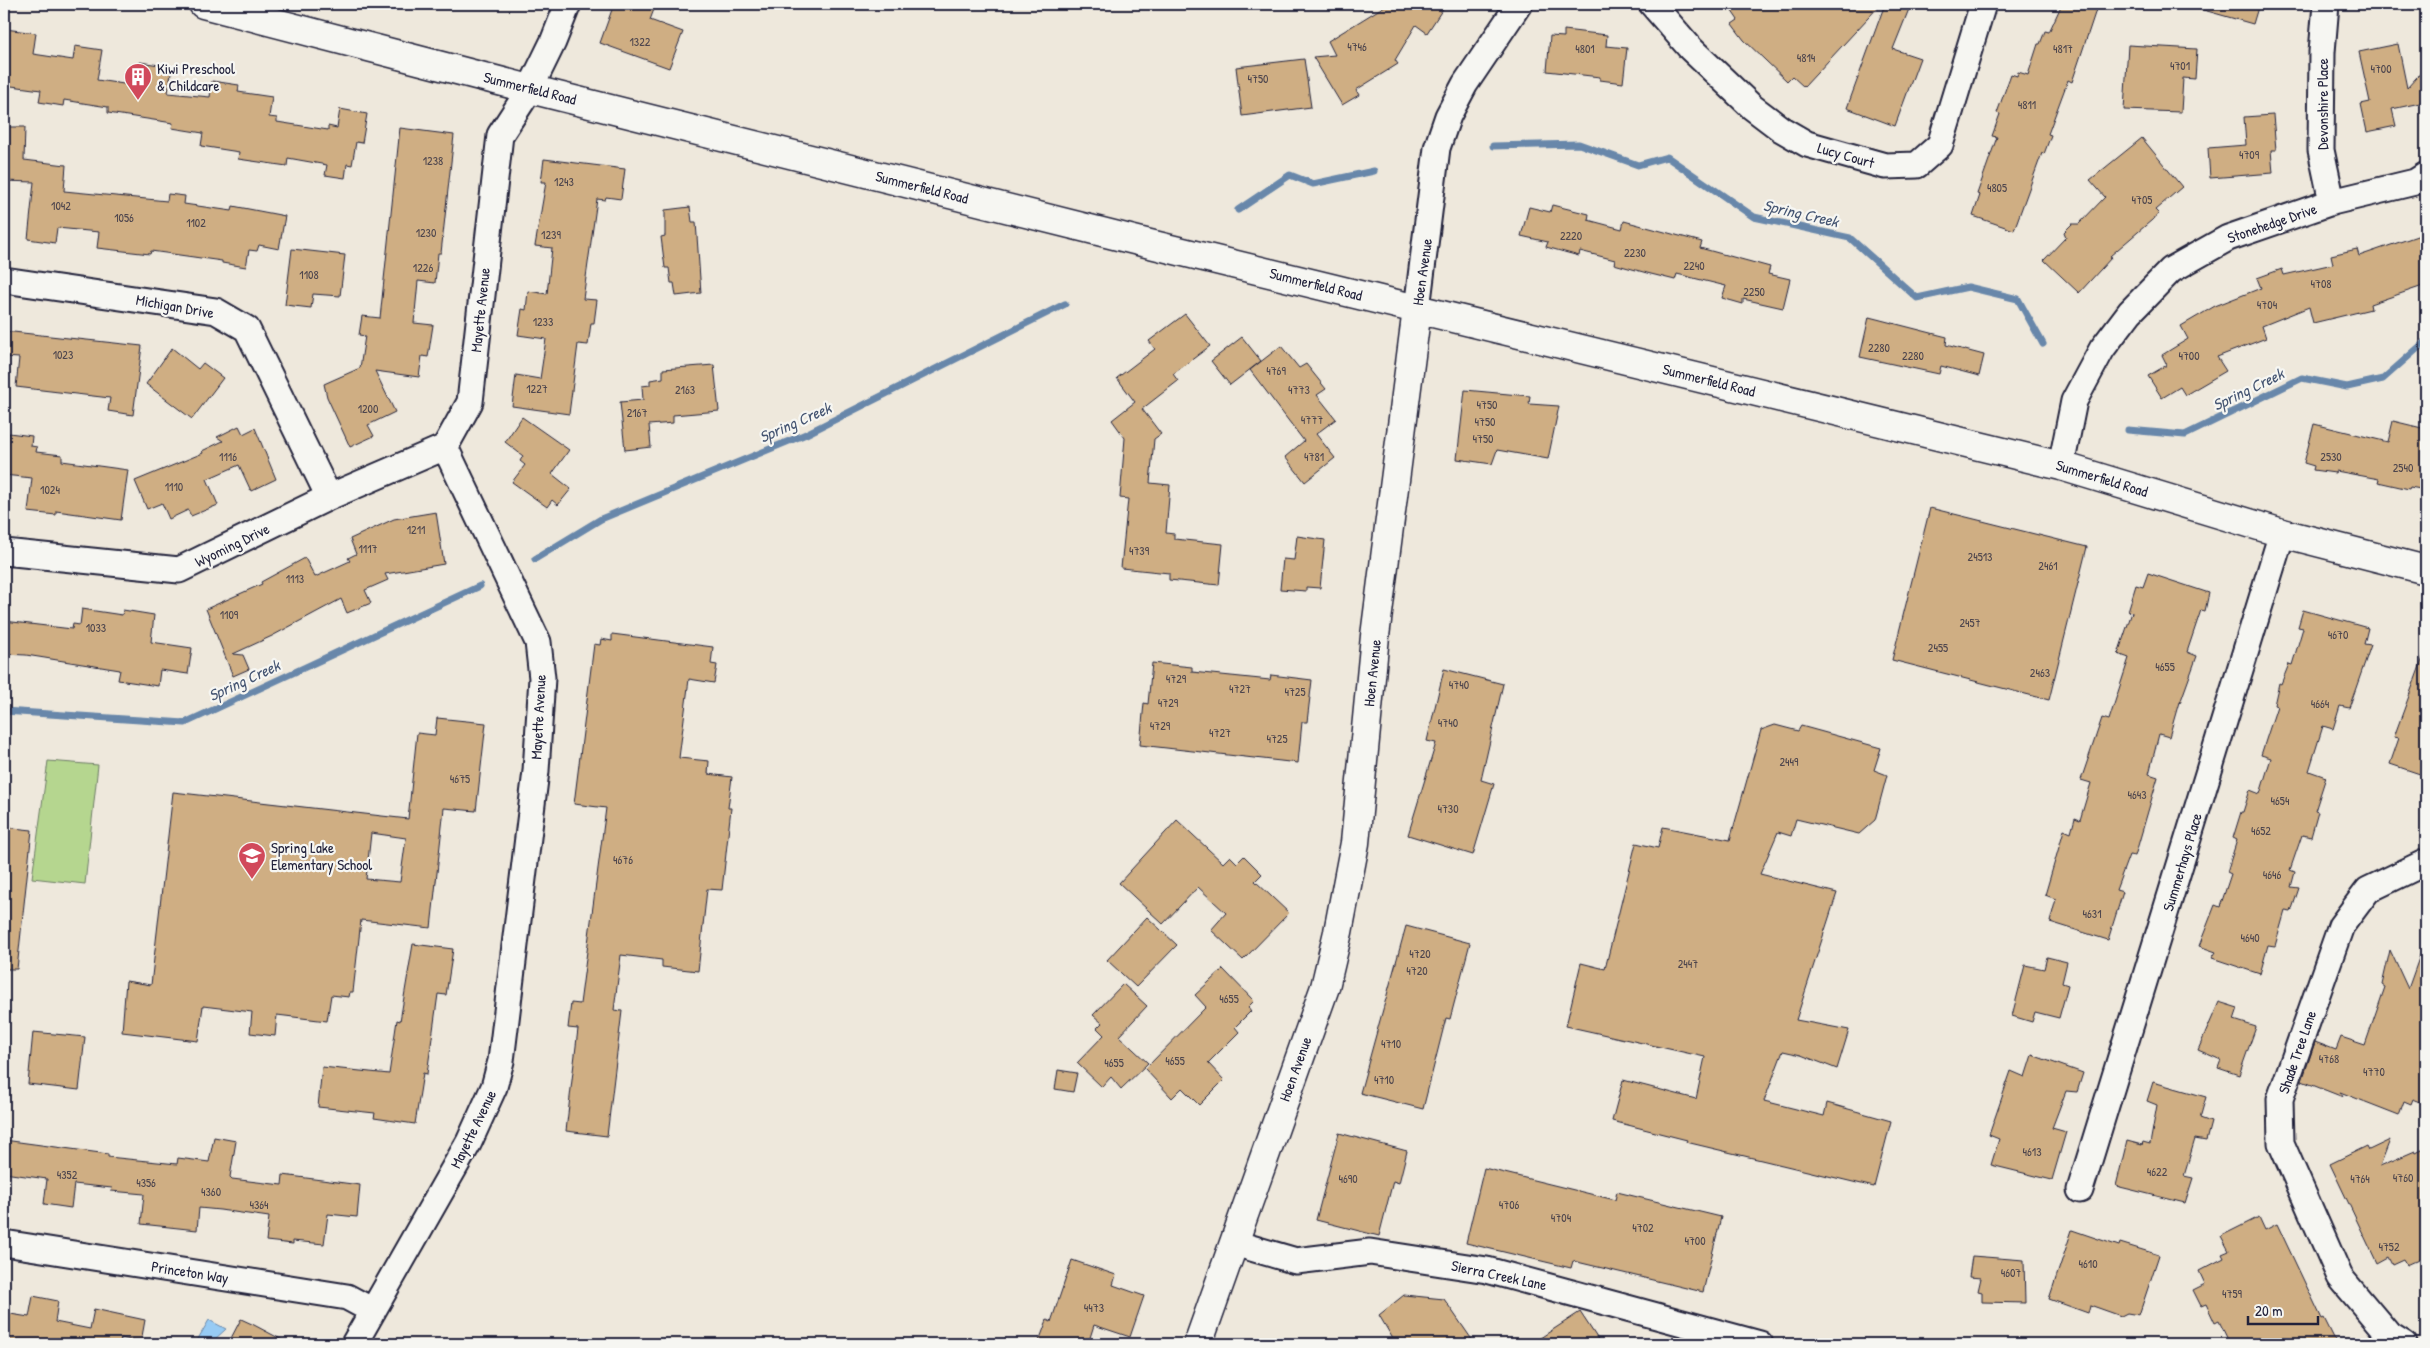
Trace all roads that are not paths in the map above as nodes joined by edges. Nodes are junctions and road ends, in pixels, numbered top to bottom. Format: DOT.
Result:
graph roads {
  1 [pos="204,4"];
  2 [pos="568,4"];
  3 [pos="1520,4"];
  4 [pos="1652,4"];
  5 [pos="1983,4"];
  6 [pos="2326,4"];
  7 [pos="530,89"];
  8 [pos="2426,175"];
  9 [pos="2332,202"];
  10 [pos="4,280"];
  11 [pos="1417,309"];
  12 [pos="445,447"];
  13 [pos="2061,466"];
  14 [pos="329,497"];
  15 [pos="2282,533"];
  16 [pos="4,552"];
  17 [pos="2426,570"];
  18 [pos="2426,862"];
  19 [pos="2080,1190"];
  20 [pos="4,1243"];
  21 [pos="1234,1243"];
  22 [pos="373,1311"];
  23 [pos="354,1344"];
  24 [pos="1198,1344"];
  25 [pos="1760,1344"];
  26 [pos="2404,1344"];
  1 -- 7 [label="street, Summerfield Road"];
  2 -- 7 [label="street, Mayette Avenue"];
  3 -- 11 [label="street, Hoen Avenue"];
  4 -- 5 [label="street, Lucy Court"];
  6 -- 9 [label="street, Devonshire Place"];
  7 -- 11 [label="street, Summerfield Road"];
  7 -- 12 [label="street, Mayette Avenue"];
  8 -- 9 [label="street, Stonehedge Drive"];
  9 -- 13 [label="street, Stonehedge Drive"];
  10 -- 14 [label="street, Michigan Drive"];
  11 -- 13 [label="street, Summerfield Road"];
  11 -- 21 [label="street, Hoen Avenue"];
  12 -- 14 [label="street, Wyoming Drive"];
  12 -- 22 [label="street, Mayette Avenue"];
  13 -- 15 [label="street, Summerfield Road"];
  14 -- 16 [label="street, Wyoming Drive"];
  15 -- 17 [label="street, Summerfield Road"];
  15 -- 19 [label="street, Summerhays Place"];
  18 -- 26 [label="street, Shade Tree Lane"];
  20 -- 22 [label="street, Princeton Way"];
  21 -- 24 [label="street, Hoen Avenue"];
  21 -- 25 [label="street, Sierra Creek Lane"];
  22 -- 23 [label="street, Mayette Avenue"];
}
